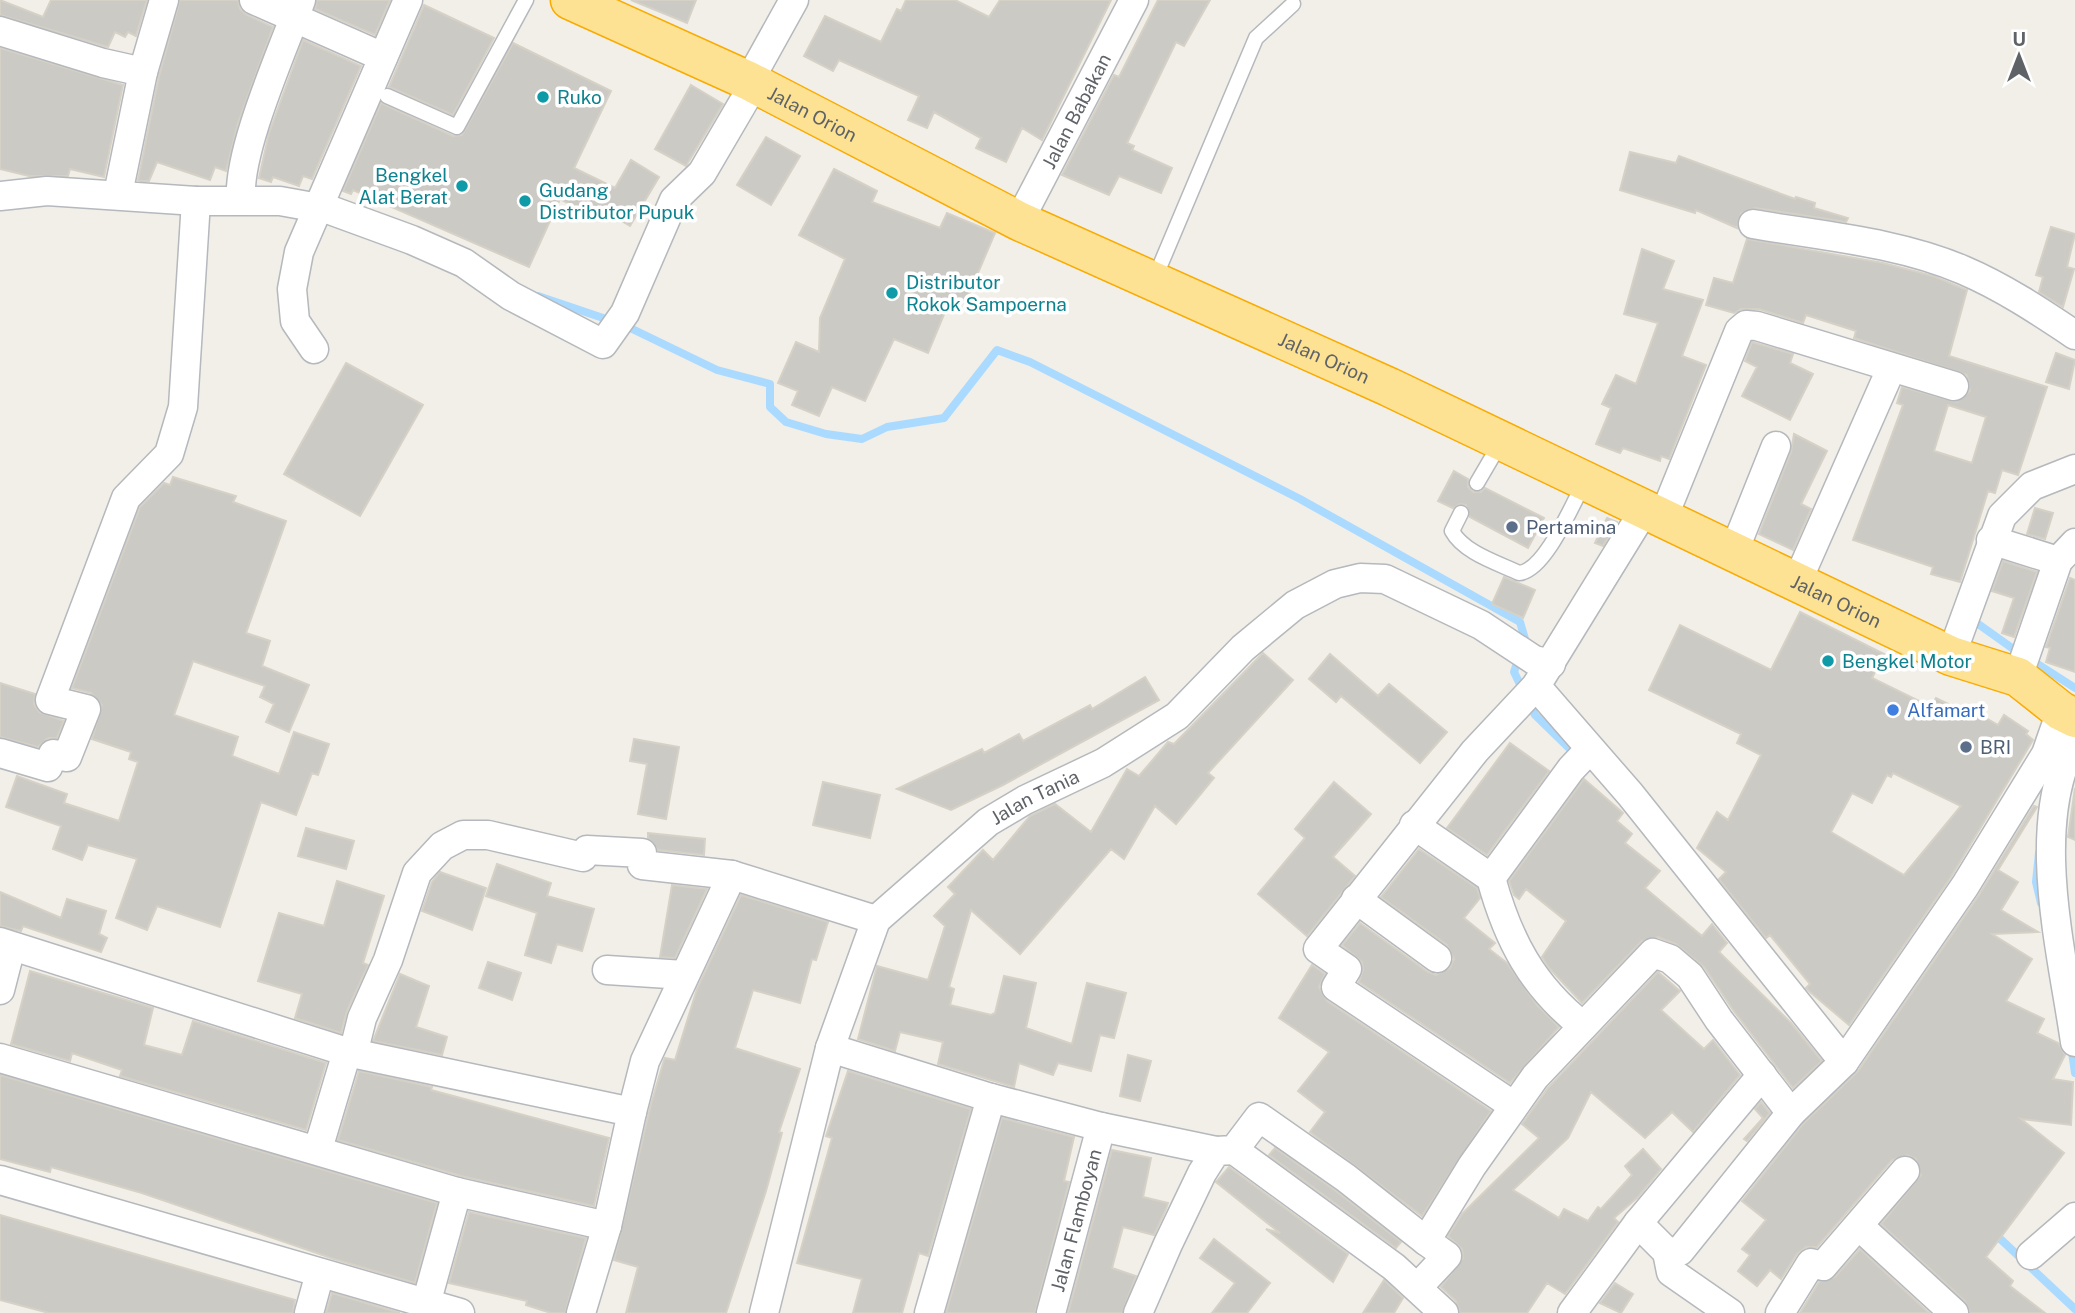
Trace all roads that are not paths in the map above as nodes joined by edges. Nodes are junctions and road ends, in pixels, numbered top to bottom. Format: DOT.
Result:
graph roads {
  1 [pos="164,0"];
  2 [pos="254,0"];
  3 [pos="408,0"];
  4 [pos="526,0"];
  5 [pos="570,0"];
  6 [pos="794,0"];
  7 [pos="1134,0"];
  8 [pos="1293,4"];
  9 [pos="298,9"];
  10 [pos="0,31"];
  11 [pos="383,57"];
  12 [pos="143,72"];
  13 [pos="752,82"];
  14 [pos="387,96"];
  15 [pos="119,189"];
  16 [pos="240,193"];
  17 [pos="0,195"];
  18 [pos="196,201"];
  19 [pos="319,201"];
  20 [pos="1019,221"];
  21 [pos="1753,224"];
  22 [pos="1153,282"];
  23 [pos="2075,335"];
  24 [pos="314,349"];
  25 [pos="1891,369"];
  26 [pos="1954,387"];
  27 [pos="1502,442"];
  28 [pos="1776,446"];
  29 [pos="2075,470"];
  30 [pos="1585,481"];
  31 [pos="1477,484"];
  32 [pos="1461,513"];
  33 [pos="1654,513"];
  34 [pos="1991,540"];
  35 [pos="1734,551"];
  36 [pos="2066,552"];
  37 [pos="1797,582"];
  38 [pos="1951,656"];
  39 [pos="2018,677"];
  40 [pos="1534,681"];
  41 [pos="2069,720"];
  42 [pos="0,753"];
  43 [pos="1583,756"];
  44 [pos="1414,825"];
  45 [pos="732,875"];
  46 [pos="1492,878"];
  47 [pos="1356,899"];
  48 [pos="876,920"];
  49 [pos="6,945"];
  50 [pos="1437,958"];
  51 [pos="607,970"];
  52 [pos="684,975"];
  53 [pos="0,990"];
  54 [pos="1583,1026"];
  55 [pos="2075,1042"];
  56 [pos="830,1048"];
  57 [pos="347,1052"];
  58 [pos="0,1058"];
  59 [pos="1837,1068"];
  60 [pos="1762,1074"];
  61 [pos="991,1098"];
  62 [pos="1514,1106"];
  63 [pos="632,1112"];
  64 [pos="1791,1113"];
  65 [pos="1101,1126"];
  66 [pos="318,1149"];
  67 [pos="1225,1150"];
  68 [pos="1905,1171"];
  69 [pos="0,1180"];
  70 [pos="457,1192"];
  71 [pos="2075,1217"];
  72 [pos="1638,1223"];
  73 [pos="607,1226"];
  74 [pos="1859,1226"];
  75 [pos="1426,1241"];
  76 [pos="1667,1252"];
  77 [pos="2031,1255"];
  78 [pos="320,1273"];
  79 [pos="1418,1287"];
  80 [pos="438,1309"];
  81 [pos="309,1313"];
  82 [pos="581,1313"];
  83 [pos="764,1313"];
  84 [pos="929,1313"];
  85 [pos="1051,1313"];
  86 [pos="1138,1313"];
  87 [pos="1444,1313"];
  88 [pos="1572,1313"];
  89 [pos="1730,1313"];
  90 [pos="1780,1313"];
  91 [pos="1954,1313"];
  1 -- 12 [label="street"];
  2 -- 9 [label="street"];
  3 -- 11 [label="street"];
  4 -- 14 [label="lane"];
  5 -- 13 [label="highway, Jalan Orion"];
  6 -- 13 [label="street"];
  7 -- 20 [label="street, Jalan Babakan"];
  8 -- 22 [label="lane"];
  9 -- 11 [label="street"];
  9 -- 16 [label="street"];
  10 -- 12 [label="street"];
  11 -- 19 [label="street"];
  12 -- 15 [label="street"];
  13 -- 19 [label="street"];
  13 -- 20 [label="highway, Jalan Orion"];
  15 -- 17 [label="street"];
  15 -- 18 [label="street"];
  16 -- 18 [label="street"];
  16 -- 19 [label="street"];
  18 -- 42 [label="street"];
  19 -- 24 [label="street"];
  20 -- 22 [label="highway, Jalan Orion"];
  21 -- 23 [label="street"];
  22 -- 27 [label="highway, Jalan Orion"];
  25 -- 26 [label="street"];
  25 -- 33 [label="street"];
  25 -- 37 [label="street"];
  27 -- 30 [label="highway, Jalan Orion"];
  27 -- 31 [label="lane"];
  28 -- 35 [label="street"];
  29 -- 34 [label="street"];
  30 -- 32 [label="lane"];
  30 -- 33 [label="highway, Jalan Orion"];
  33 -- 35 [label="highway, Jalan Orion"];
  33 -- 40 [label="street"];
  34 -- 36 [label="street"];
  34 -- 38 [label="street"];
  35 -- 37 [label="highway, Jalan Orion"];
  36 -- 39 [label="street"];
  37 -- 38 [label="highway, Jalan Orion"];
  38 -- 39 [label="highway, Jalan Orion"];
  39 -- 41 [label="highway, Jalan Orion"];
  40 -- 43 [label="street, Jalan Tania"];
  40 -- 44 [label="street"];
  40 -- 48 [label="street, Jalan Tania"];
  41 -- 55 [label="street"];
  41 -- 59 [label="street"];
  43 -- 46 [label="street"];
  43 -- 59 [label="street, Jalan Tania"];
  44 -- 46 [label="street"];
  44 -- 47 [label="street"];
  45 -- 48 [label="street"];
  45 -- 52 [label="street"];
  45 -- 57 [label="street"];
  46 -- 54 [label="street"];
  47 -- 50 [label="street"];
  47 -- 62 [label="street"];
  48 -- 56 [label="street, Jalan Tania"];
  49 -- 53 [label="street"];
  49 -- 57 [label="street"];
  51 -- 52 [label="street"];
  52 -- 63 [label="street"];
  54 -- 60 [label="street"];
  54 -- 62 [label="street"];
  56 -- 61 [label="street"];
  56 -- 83 [label="street, Jalan Tania"];
  57 -- 63 [label="street"];
  57 -- 66 [label="street"];
  58 -- 66 [label="street"];
  59 -- 64 [label="street"];
  60 -- 64 [label="street"];
  60 -- 72 [label="street"];
  61 -- 65 [label="street"];
  61 -- 84 [label="street"];
  62 -- 75 [label="street"];
  63 -- 73 [label="street"];
  64 -- 76 [label="street"];
  65 -- 67 [label="street"];
  65 -- 85 [label="street, Jalan Flamboyan"];
  66 -- 70 [label="street"];
  67 -- 75 [label="street"];
  67 -- 79 [label="street"];
  67 -- 86 [label="street"];
  68 -- 74 [label="street"];
  69 -- 78 [label="street"];
  70 -- 73 [label="street"];
  70 -- 80 [label="street"];
  71 -- 77 [label="street"];
  72 -- 76 [label="street"];
  72 -- 88 [label="street"];
  73 -- 82 [label="street"];
  74 -- 90 [label="street"];
  74 -- 91 [label="street"];
  75 -- 79 [label="street"];
  76 -- 89 [label="street"];
  78 -- 80 [label="street"];
  78 -- 81 [label="street"];
  79 -- 87 [label="street"];
}
